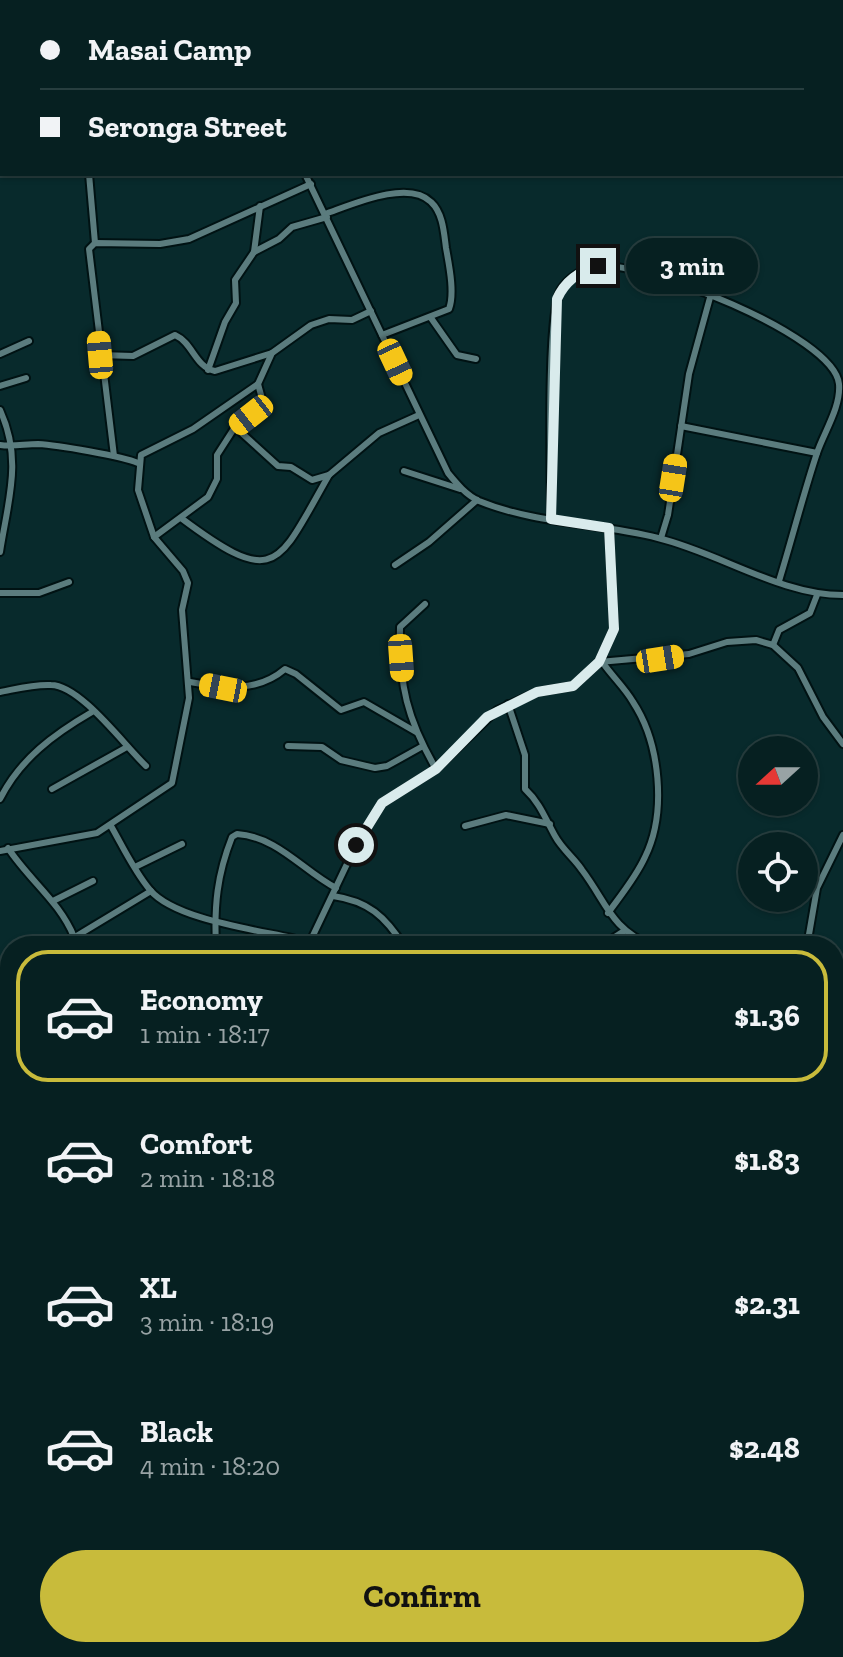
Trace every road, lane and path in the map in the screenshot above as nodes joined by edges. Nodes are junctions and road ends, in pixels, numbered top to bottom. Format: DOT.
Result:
graph roads {
  1 [pos="89,176"];
  2 [pos="306,176"];
  3 [pos="311,184"];
  4 [pos="260,205"];
  5 [pos="326,216"];
  6 [pos="95,243"];
  7 [pos="254,252"];
  8 [pos="711,294"];
  9 [pos="371,311"];
  10 [pos="431,318"];
  11 [pos="382,335"];
  12 [pos="29,341"];
  13 [pos="272,353"];
  14 [pos="0,354"];
  15 [pos="100,355"];
  16 [pos="476,359"];
  17 [pos="208,370"];
  18 [pos="26,378"];
  19 [pos="258,384"];
  20 [pos="0,386"];
  21 [pos="0,410"];
  22 [pos="419,415"];
  23 [pos="681,426"];
  24 [pos="235,427"];
  25 [pos="0,445"];
  26 [pos="13,447"];
  27 [pos="817,453"];
  28 [pos="114,456"];
  29 [pos="138,463"];
  30 [pos="404,471"];
  31 [pos="329,475"];
  32 [pos="463,491"];
  33 [pos="477,500"];
  34 [pos="181,518"];
  35 [pos="551,519"];
  36 [pos="609,528"];
  37 [pos="154,537"];
  38 [pos="661,538"];
  39 [pos="0,552"];
  40 [pos="395,565"];
  41 [pos="779,581"];
  42 [pos="69,582"];
  43 [pos="0,593"];
  44 [pos="817,595"];
  45 [pos="843,595"];
  46 [pos="425,604"];
  47 [pos="773,645"];
  48 [pos="601,662"];
  49 [pos="190,682"];
  50 [pos="0,692"];
  51 [pos="508,704"];
  52 [pos="92,712"];
  53 [pos="416,732"];
  54 [pos="843,744"];
  55 [pos="288,746"];
  56 [pos="423,746"];
  57 [pos="127,747"];
  58 [pos="146,766"];
  59 [pos="436,769"];
  60 [pos="52,789"];
  61 [pos="0,799"];
  62 [pos="550,824"];
  63 [pos="111,826"];
  64 [pos="465,826"];
  65 [pos="843,835"];
  66 [pos="182,844"];
  67 [pos="8,848"];
  68 [pos="0,851"];
  69 [pos="135,867"];
  70 [pos="93,881"];
  71 [pos="151,891"];
  72 [pos="335,892"];
  73 [pos="53,901"];
  74 [pos="608,913"];
  75 [pos="215,920"];
  76 [pos="624,931"];
  77 [pos="73,936"];
  78 [pos="76,936"];
  79 [pos="216,936"];
  80 [pos="272,936"];
  81 [pos="312,936"];
  82 [pos="397,936"];
  83 [pos="616,936"];
  84 [pos="633,936"];
  85 [pos="809,936"];
  1 -- 6 [label="street"];
  2 -- 3 [label="street"];
  3 -- 4 [label="street"];
  3 -- 5 [label="street"];
  4 -- 6 [label="street"];
  4 -- 7 [label="street"];
  5 -- 7 [label="street"];
  5 -- 9 [label="street"];
  5 -- 10 [label="street"];
  6 -- 15 [label="street"];
  7 -- 17 [label="street"];
  8 -- 23 [label="street"];
  8 -- 27 [label="street"];
  8 -- 35 [label="street"];
  9 -- 11 [label="street"];
  9 -- 13 [label="street"];
  10 -- 11 [label="street"];
  10 -- 16 [label="street"];
  11 -- 22 [label="street"];
  12 -- 14 [label="street"];
  13 -- 17 [label="street"];
  13 -- 19 [label="street"];
  15 -- 17 [label="street"];
  15 -- 28 [label="street"];
  18 -- 20 [label="street"];
  19 -- 24 [label="street"];
  19 -- 29 [label="street"];
  21 -- 26 [label="street"];
  22 -- 31 [label="street"];
  22 -- 32 [label="street"];
  23 -- 27 [label="street"];
  23 -- 38 [label="street"];
  24 -- 31 [label="street"];
  24 -- 34 [label="street"];
  25 -- 26 [label="street"];
  26 -- 28 [label="street"];
  26 -- 39 [label="street"];
  27 -- 41 [label="street"];
  28 -- 29 [label="street"];
  29 -- 37 [label="street"];
  30 -- 32 [label="street"];
  31 -- 34 [label="street"];
  32 -- 33 [label="street"];
  33 -- 35 [label="street"];
  33 -- 40 [label="street"];
  34 -- 37 [label="street"];
  35 -- 36 [label="street"];
  36 -- 38 [label="street"];
  36 -- 48 [label="street"];
  37 -- 49 [label="street"];
  38 -- 41 [label="street"];
  41 -- 44 [label="street"];
  42 -- 43 [label="street"];
  44 -- 45 [label="street"];
  44 -- 47 [label="street"];
  46 -- 53 [label="street"];
  47 -- 48 [label="street"];
  47 -- 54 [label="street"];
  48 -- 51 [label="street"];
  48 -- 74 [label="street"];
  49 -- 53 [label="street"];
  49 -- 63 [label="street"];
  50 -- 52 [label="street"];
  51 -- 59 [label="street"];
  51 -- 62 [label="street"];
  52 -- 57 [label="street"];
  52 -- 61 [label="street"];
  53 -- 56 [label="street"];
  55 -- 56 [label="street"];
  56 -- 59 [label="street"];
  57 -- 58 [label="street"];
  57 -- 60 [label="street"];
  59 -- 72 [label="street"];
  62 -- 64 [label="street"];
  62 -- 74 [label="street"];
  63 -- 67 [label="street"];
  63 -- 69 [label="street"];
  65 -- 85 [label="street"];
  66 -- 69 [label="street"];
  67 -- 68 [label="street"];
  67 -- 73 [label="street"];
  69 -- 71 [label="street"];
  70 -- 73 [label="street"];
  71 -- 75 [label="street"];
  71 -- 78 [label="street"];
  72 -- 75 [label="street"];
  72 -- 81 [label="street"];
  72 -- 82 [label="street"];
  73 -- 77 [label="street"];
  74 -- 76 [label="street"];
  75 -- 79 [label="street"];
  75 -- 80 [label="street"];
  76 -- 83 [label="street"];
  76 -- 84 [label="street"];
}
